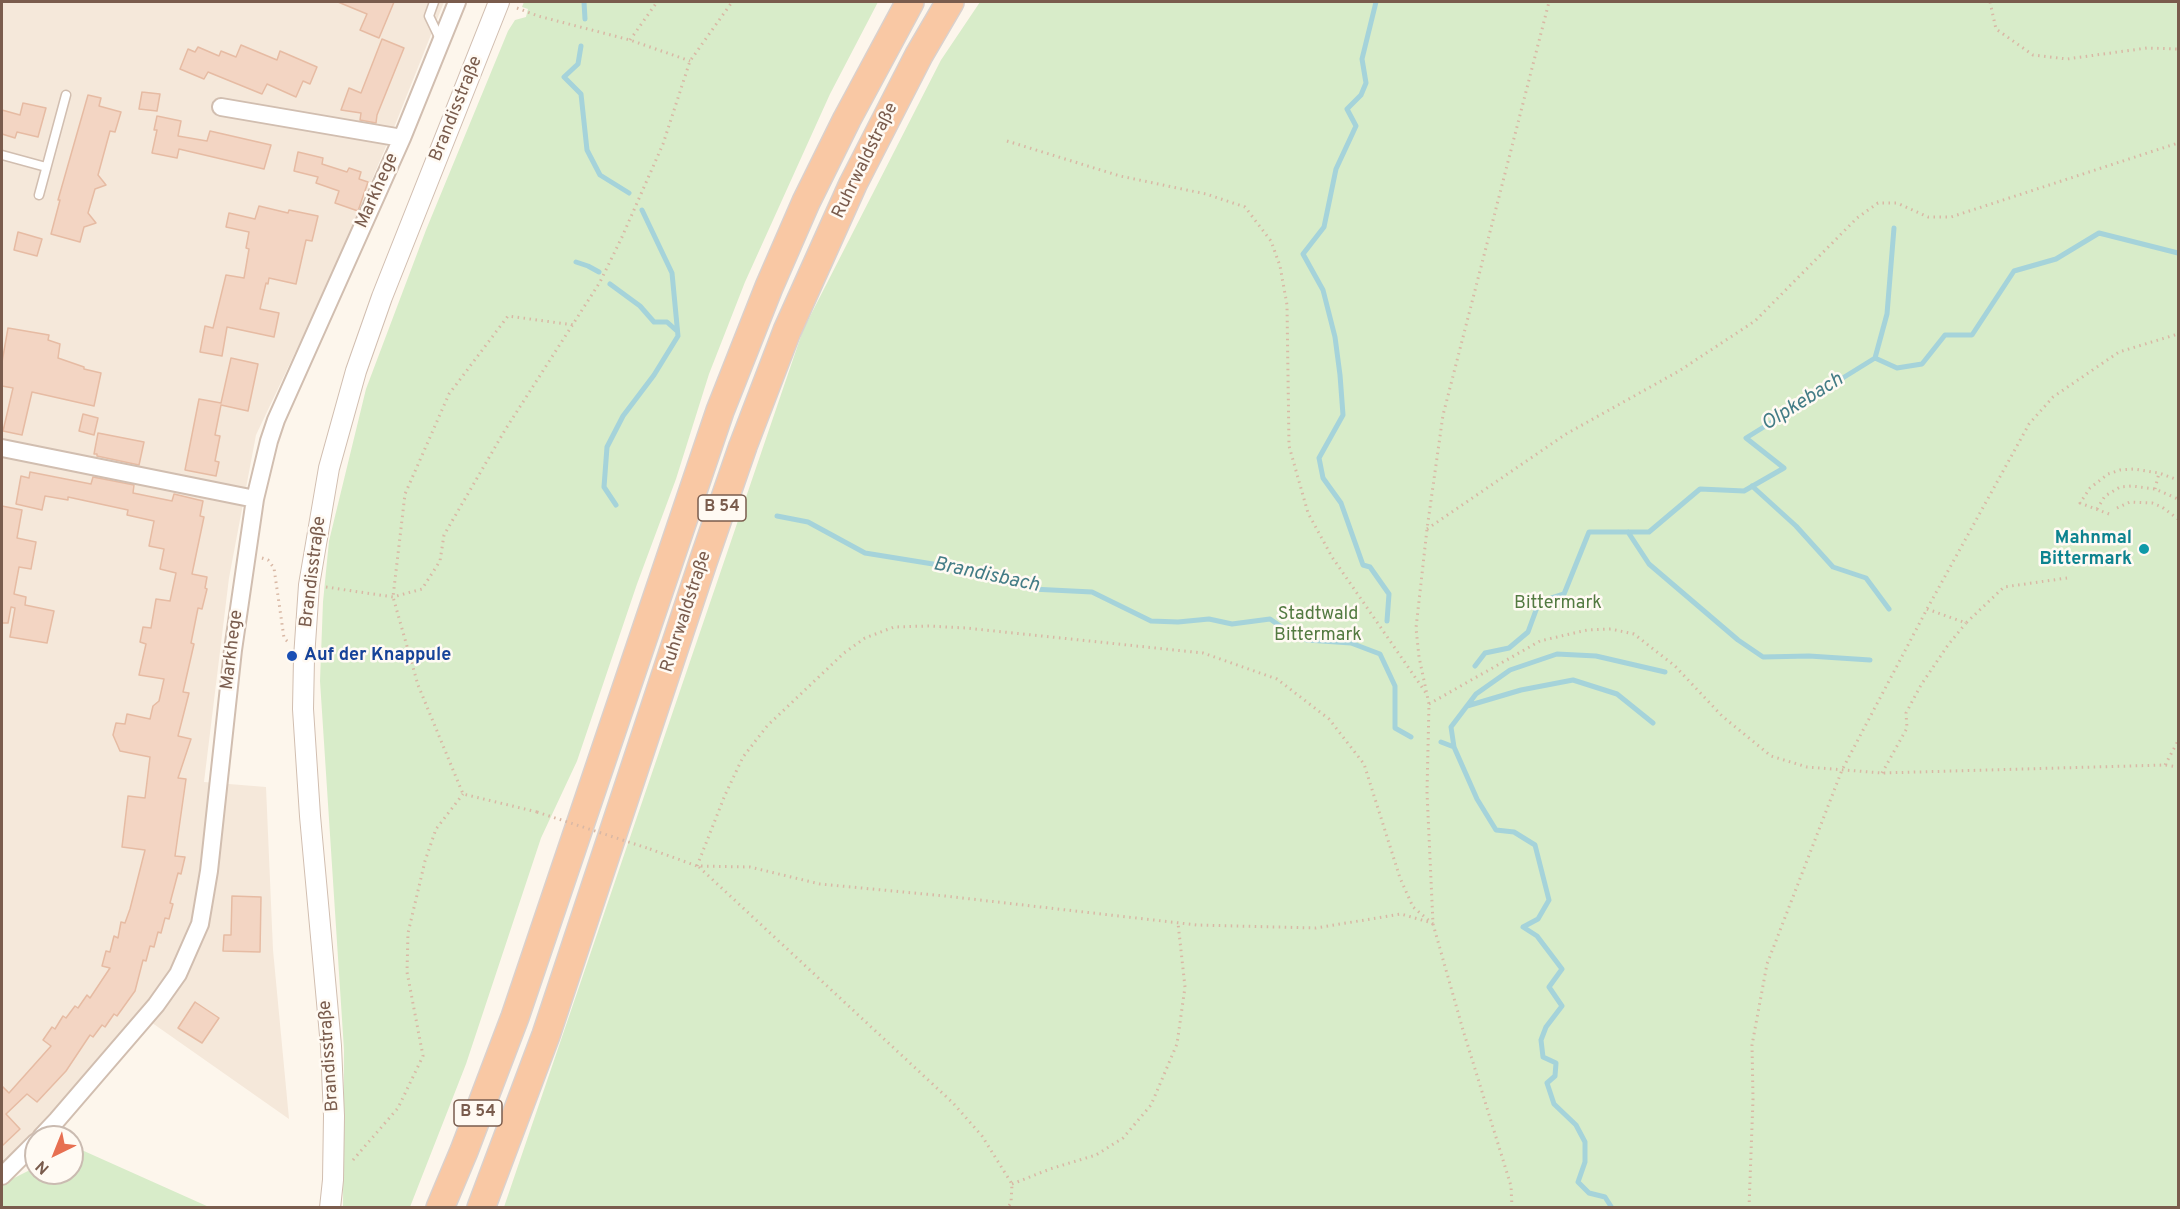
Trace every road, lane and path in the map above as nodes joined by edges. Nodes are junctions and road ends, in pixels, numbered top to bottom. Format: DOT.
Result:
graph roads {
  1 [pos="434,2"];
  2 [pos="457,2"];
  3 [pos="499,2"];
  4 [pos="515,2"];
  5 [pos="657,2"];
  6 [pos="732,2"];
  7 [pos="910,2"];
  8 [pos="950,2"];
  9 [pos="1549,2"];
  10 [pos="1990,2"];
  11 [pos="630,40"];
  12 [pos="441,41"];
  13 [pos="2178,49"];
  14 [pos="690,61"];
  15 [pos="66,95"];
  16 [pos="221,107"];
  17 [pos="402,138"];
  18 [pos="1007,141"];
  19 [pos="2178,143"];
  20 [pos="2,155"];
  21 [pos="46,167"];
  22 [pos="39,195"];
  23 [pos="574,325"];
  24 [pos="2178,334"];
  25 [pos="2,448"];
  26 [pos="2159,473"];
  27 [pos="2178,480"];
  28 [pos="2155,489"];
  29 [pos="255,499"];
  30 [pos="2178,499"];
  31 [pos="2143,502"];
  32 [pos="2118,508"];
  33 [pos="2143,508"];
  34 [pos="2097,509"];
  35 [pos="2109,514"];
  36 [pos="2178,519"];
  37 [pos="1427,529"];
  38 [pos="247,552"];
  39 [pos="2067,578"];
  40 [pos="327,587"];
  41 [pos="393,597"];
  42 [pos="1927,609"];
  43 [pos="1966,623"];
  44 [pos="304,658"];
  45 [pos="1427,694"];
  46 [pos="1429,704"];
  47 [pos="2178,741"];
  48 [pos="2165,765"];
  49 [pos="2178,766"];
  50 [pos="1842,770"];
  51 [pos="1882,772"];
  52 [pos="463,794"];
  53 [pos="697,866"];
  54 [pos="1178,922"];
  55 [pos="1433,924"];
  56 [pos="52,1125"];
  57 [pos="24,1154"];
  58 [pos="2,1176"];
  59 [pos="333,1180"];
  60 [pos="1012,1184"];
  61 [pos="330,1208"];
  62 [pos="440,1208"];
  63 [pos="481,1208"];
  64 [pos="1007,1208"];
  65 [pos="1512,1208"];
  66 [pos="1749,1208"];
  1 -- 12 [label="lane"];
  2 -- 12 [label="street, Markhege"];
  3 -- 44 [label="street, Brandisstraße"];
  4 -- 11 [label="path"];
  5 -- 11 [label="path"];
  6 -- 14 [label="path"];
  7 -- 62 [label="highway, B 54"];
  8 -- 63 [label="highway, Ruhrwaldstraße / B 54"];
  9 -- 37 [label="path"];
  10 -- 13 [label="path"];
  11 -- 14 [label="path"];
  12 -- 17 [label="street, Markhege"];
  14 -- 23 [label="path"];
  15 -- 21 [label="lane"];
  16 -- 17 [label="street, Markhege"];
  17 -- 29 [label="street, Markhege"];
  18 -- 45 [label="path"];
  19 -- 37 [label="path"];
  20 -- 21 [label="lane"];
  21 -- 22 [label="lane"];
  23 -- 41 [label="path"];
  23 -- 41 [label="path"];
  24 -- 42 [label="path"];
  25 -- 29 [label="street"];
  26 -- 27 [label="path"];
  26 -- 28 [label="path"];
  26 -- 34 [label="path"];
  28 -- 30 [label="path"];
  28 -- 34 [label="path"];
  29 -- 38 [label="street, Markhege"];
  31 -- 32 [label="path"];
  31 -- 33 [label="path"];
  31 -- 36 [label="path"];
  34 -- 35 [label="path"];
  37 -- 45 [label="path"];
  38 -- 44 [label="path"];
  38 -- 56 [label="street, Markhege"];
  39 -- 43 [label="path"];
  40 -- 41 [label="path"];
  41 -- 52 [label="path"];
  42 -- 43 [label="path"];
  42 -- 50 [label="path"];
  43 -- 51 [label="path"];
  44 -- 59 [label="street, Brandisstraße"];
  45 -- 46 [label="path"];
  46 -- 50 [label="path"];
  46 -- 55 [label="path"];
  47 -- 48 [label="path"];
  48 -- 49 [label="path"];
  48 -- 51 [label="path"];
  50 -- 51 [label="path"];
  50 -- 66 [label="path"];
  52 -- 53 [label="path, bridge"];
  52 -- 59 [label="path"];
  53 -- 54 [label="path"];
  53 -- 55 [label="path"];
  53 -- 60 [label="path"];
  54 -- 55 [label="path"];
  54 -- 60 [label="path"];
  55 -- 65 [label="path"];
  57 -- 58 [label="street"];
  59 -- 61 [label="street, Brandisstraße"];
  60 -- 64 [label="path"];
}
